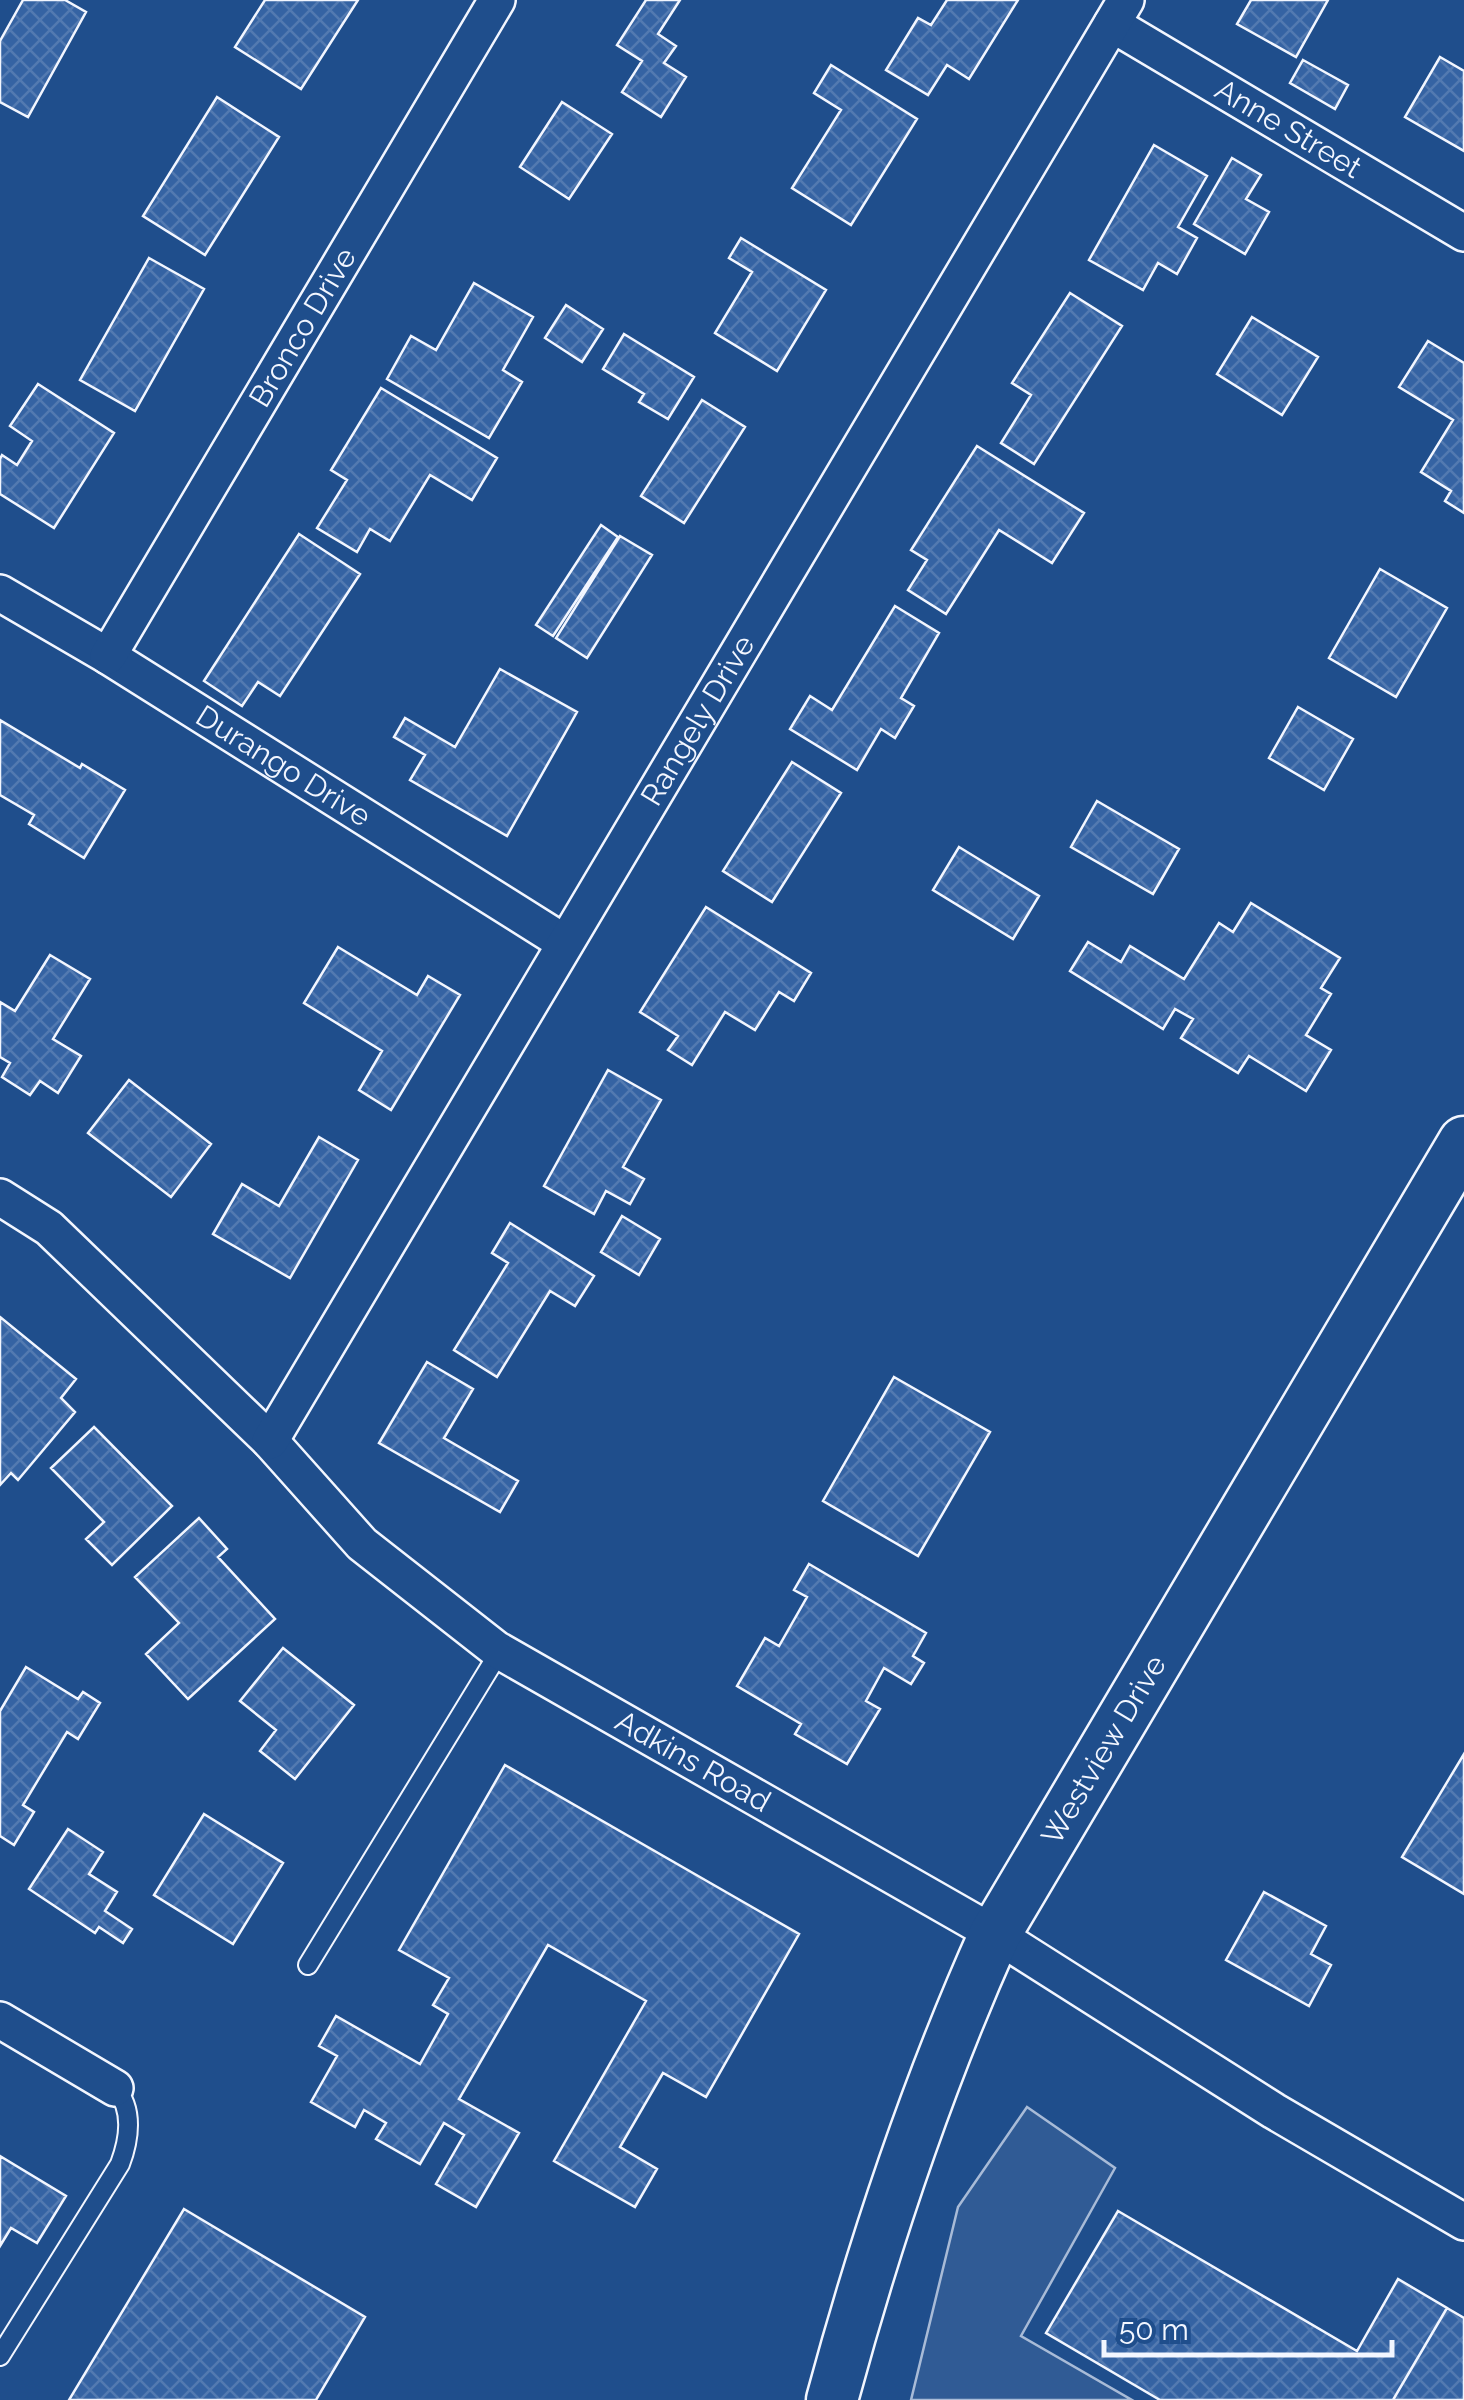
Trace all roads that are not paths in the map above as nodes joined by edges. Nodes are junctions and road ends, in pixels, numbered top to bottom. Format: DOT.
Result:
graph roads {
  1 [pos="496,0"];
  2 [pos="1119,12"];
  3 [pos="1464,233"];
  4 [pos="0,593"];
  5 [pos="108,656"];
  6 [pos="566,943"];
  7 [pos="1464,1142"];
  8 [pos="0,1198"];
  9 [pos="270,1441"];
  10 [pos="500,1651"];
  11 [pos="995,1934"];
  12 [pos="308,1965"];
  13 [pos="0,2020"];
  14 [pos="115,2088"];
  15 [pos="1464,2222"];
  16 [pos="0,2356"];
  17 [pos="832,2400"];
  1 -- 5 [label="street, Bronco Drive"];
  2 -- 3 [label="street, Anne Street"];
  2 -- 6 [label="street, Rangely Drive"];
  4 -- 5 [label="street, Durango Drive"];
  5 -- 6 [label="street, Durango Drive"];
  6 -- 9 [label="street, Rangely Drive"];
  7 -- 11 [label="main road, Westview Drive"];
  8 -- 9 [label="street, Adkins Road"];
  9 -- 10 [label="street, Adkins Road"];
  10 -- 11 [label="street, Adkins Road"];
  10 -- 12 [label="lane"];
  11 -- 15 [label="street, Adkins Road"];
  11 -- 17 [label="main road, Westview Drive"];
  13 -- 14 [label="street"];
  14 -- 16 [label="lane"];
}
